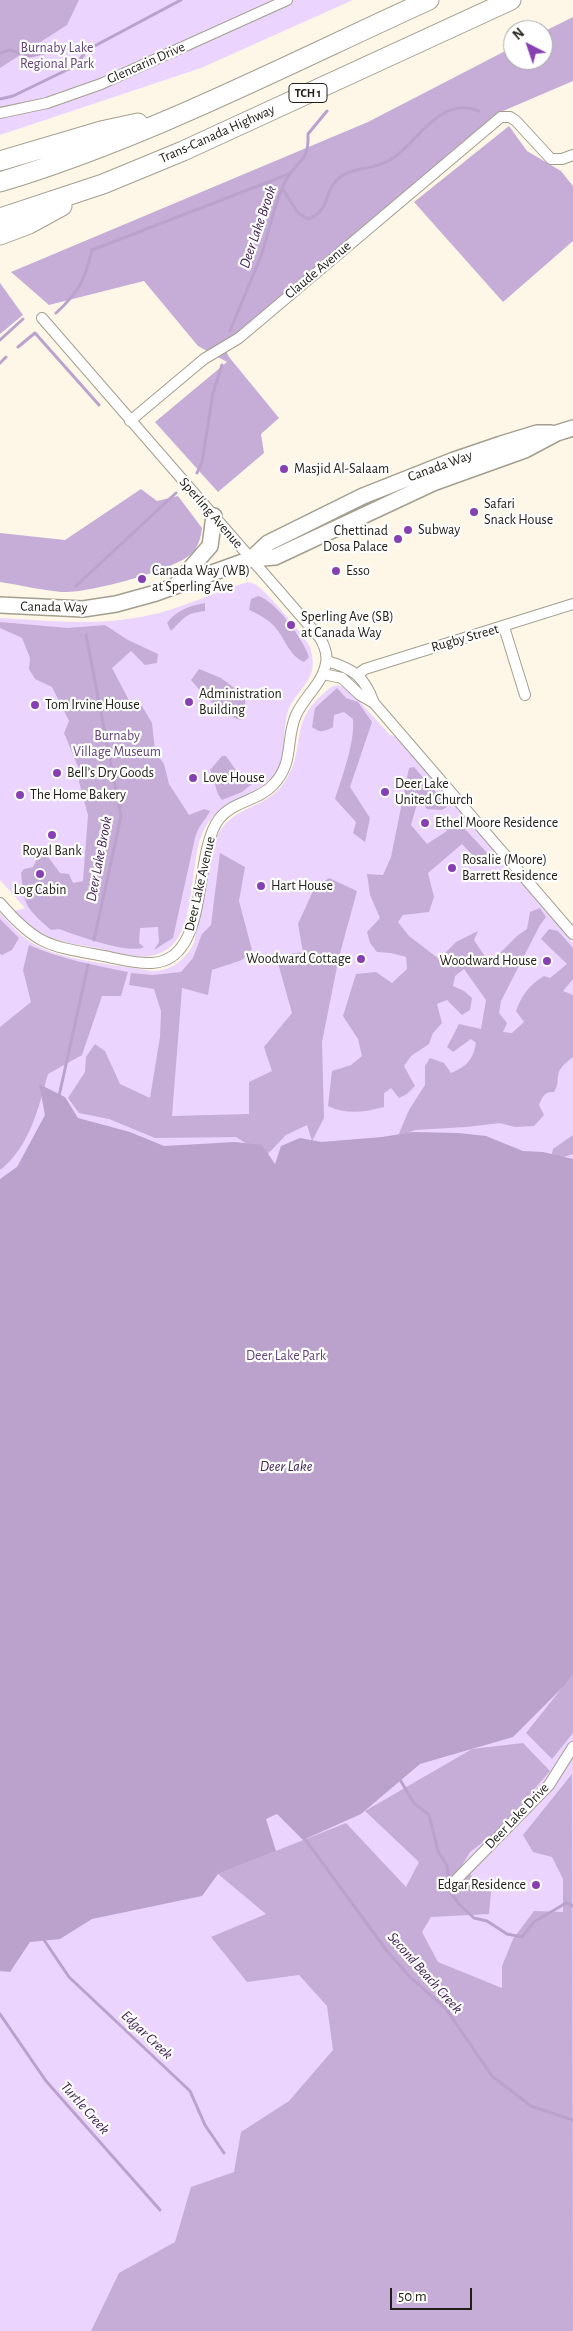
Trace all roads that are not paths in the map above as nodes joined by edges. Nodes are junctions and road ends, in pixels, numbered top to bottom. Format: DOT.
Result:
graph roads {
  1 [pos="287,0"];
  2 [pos="429,0"];
  3 [pos="511,0"];
  4 [pos="0,113"];
  5 [pos="183,113"];
  6 [pos="573,155"];
  7 [pos="0,161"];
  8 [pos="0,182"];
  9 [pos="103,184"];
  10 [pos="0,218"];
  11 [pos="0,235"];
  12 [pos="42,318"];
  13 [pos="130,421"];
  14 [pos="573,428"];
  15 [pos="214,516"];
  16 [pos="251,559"];
  17 [pos="175,586"];
  18 [pos="573,604"];
  19 [pos="0,605"];
  20 [pos="504,627"];
  21 [pos="327,661"];
  22 [pos="323,674"];
  23 [pos="358,674"];
  24 [pos="525,695"];
  25 [pos="374,704"];
  26 [pos="0,903"];
  27 [pos="573,934"];
  28 [pos="573,1747"];
  29 [pos="456,1880"];
  1 -- 4 [label="street, Glencarin Drive"];
  2 -- 5 [label="highway, TCH 1"];
  3 -- 9 [label="highway, Trans-Canada Highway / TCH 1"];
  5 -- 7 [label="highway"];
  5 -- 8 [label="highway, TCH 1"];
  6 -- 13 [label="street, Claude Avenue"];
  9 -- 10 [label="highway, Trans-Canada Highway / TCH 1"];
  9 -- 11 [label="highway"];
  12 -- 13 [label="street, Sperling Avenue"];
  13 -- 15 [label="street, Sperling Avenue"];
  14 -- 16 [label="main road, Canada Way"];
  15 -- 16 [label="street, Sperling Avenue"];
  15 -- 17 [label="main road"];
  16 -- 17 [label="main road, Canada Way"];
  16 -- 21 [label="street, Sperling Avenue"];
  17 -- 19 [label="main road, Canada Way"];
  18 -- 20 [label="street, Rugby Street"];
  20 -- 23 [label="street, Rugby Street"];
  20 -- 24 [label="street"];
  21 -- 22 [label="street, Deer Lake Avenue"];
  21 -- 23 [label="street"];
  22 -- 25 [label="street"];
  22 -- 26 [label="street, Deer Lake Avenue"];
  23 -- 25 [label="street"];
  25 -- 27 [label="street"];
  28 -- 29 [label="street, Deer Lake Drive"];
}
